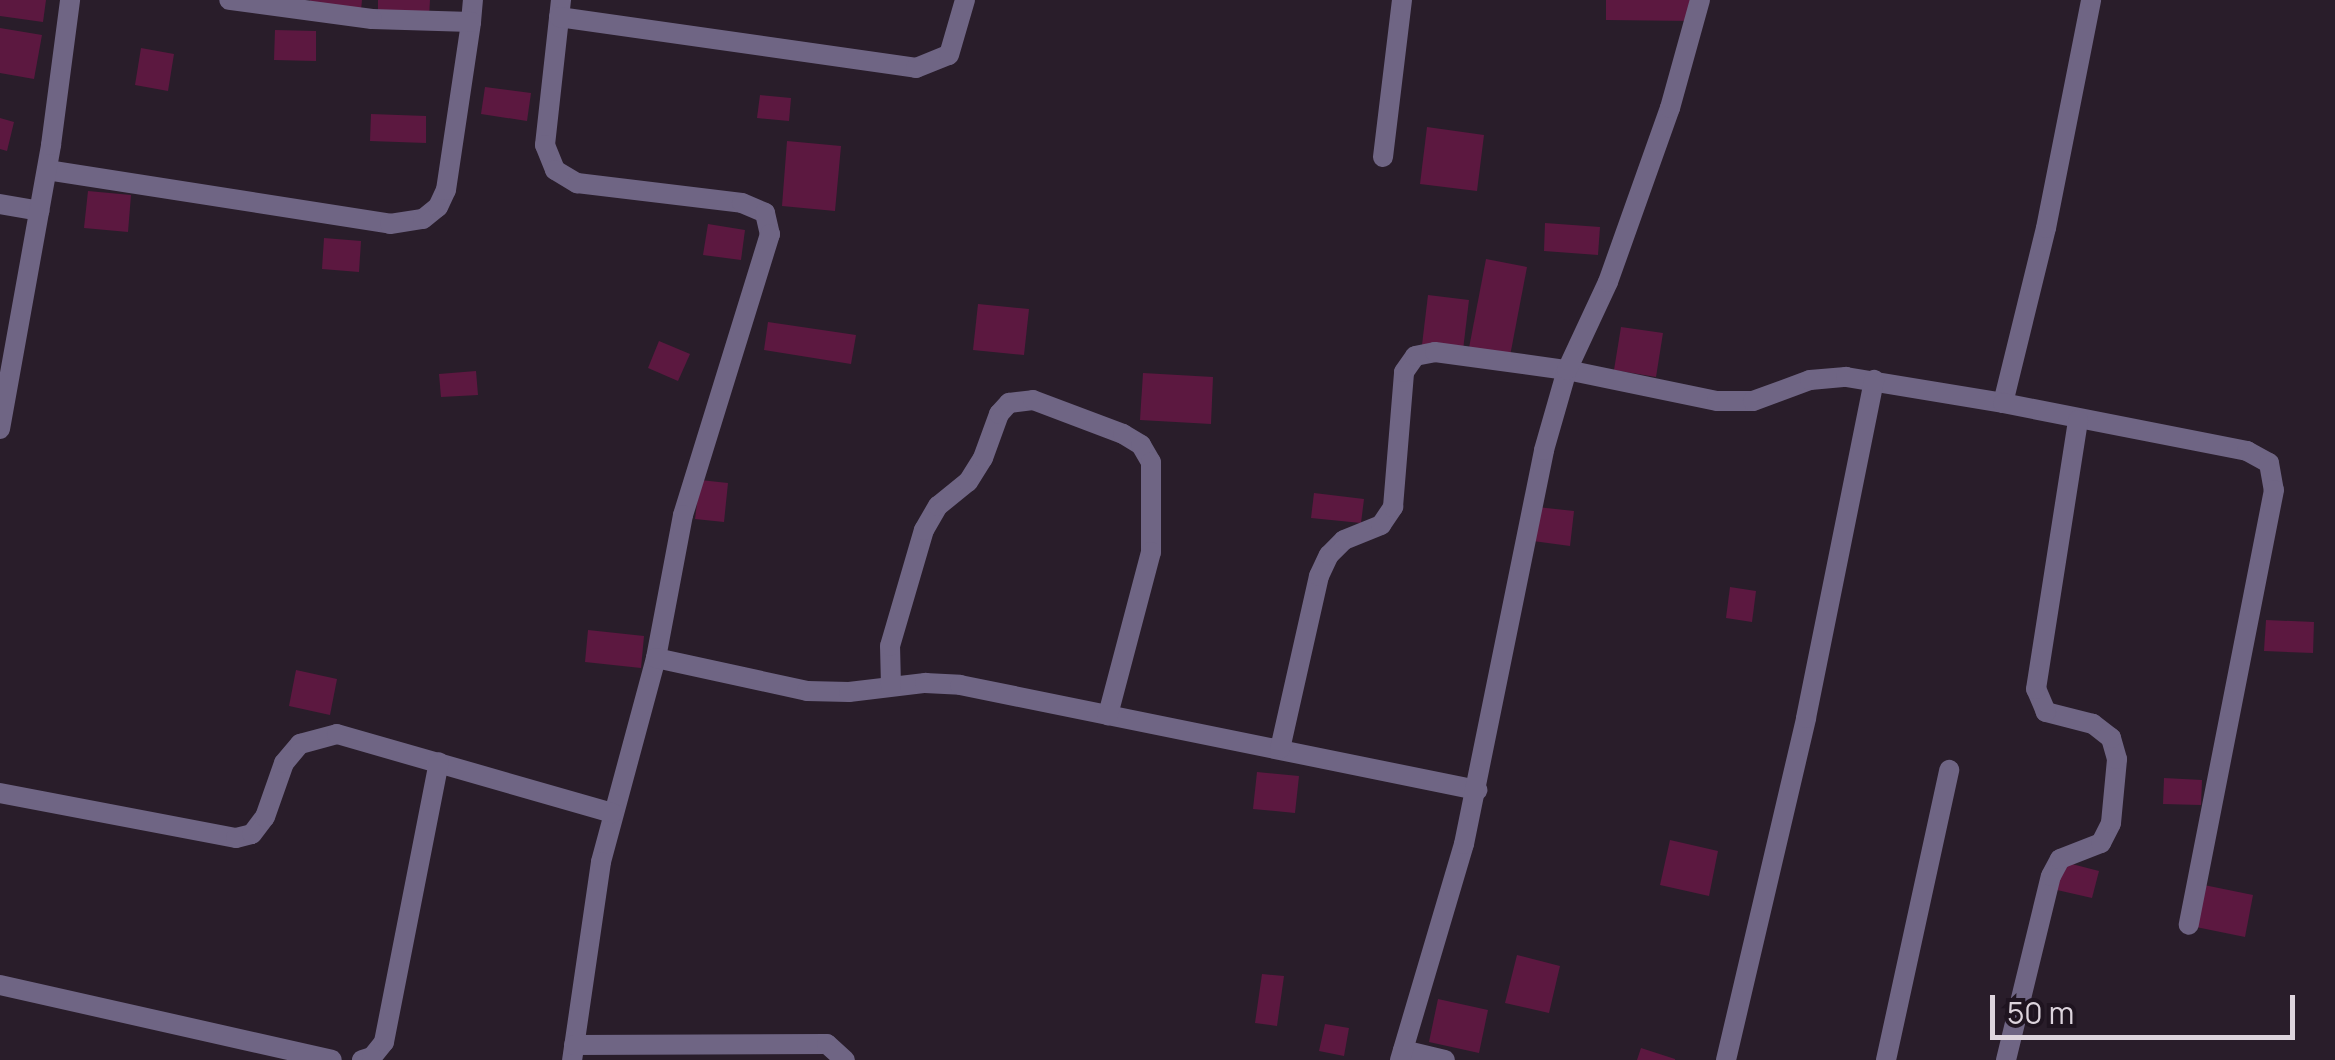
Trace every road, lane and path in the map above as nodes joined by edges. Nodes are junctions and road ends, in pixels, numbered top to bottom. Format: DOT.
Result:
graph roads {
  1 [pos="70,0"];
  2 [pos="229,0"];
  3 [pos="473,0"];
  4 [pos="966,0"];
  5 [pos="1402,0"];
  6 [pos="1700,0"];
  7 [pos="2091,0"];
  8 [pos="560,8"];
  9 [pos="471,22"];
  10 [pos="1383,158"];
  11 [pos="47,170"];
  12 [pos="0,204"];
  13 [pos="39,211"];
  14 [pos="1567,370"];
  15 [pos="1874,380"];
  16 [pos="2004,403"];
  17 [pos="2078,420"];
  18 [pos="0,429"];
  19 [pos="656,658"];
  20 [pos="891,686"];
  21 [pos="1108,715"];
  22 [pos="1280,749"];
  23 [pos="439,762"];
  24 [pos="1949,770"];
  25 [pos="1476,790"];
  26 [pos="0,793"];
  27 [pos="613,813"];
  28 [pos="2189,924"];
  29 [pos="0,984"];
  30 [pos="573,1053"];
  31 [pos="1401,1055"];
  32 [pos="332,1060"];
  33 [pos="362,1060"];
  34 [pos="845,1060"];
  35 [pos="1445,1060"];
  36 [pos="1726,1060"];
  37 [pos="1886,1060"];
  38 [pos="2006,1060"];
  1 -- 11 [label="street"];
  2 -- 9 [label="street"];
  3 -- 9 [label="street"];
  4 -- 8 [label="street"];
  5 -- 10 [label="street"];
  6 -- 14 [label="street"];
  7 -- 16 [label="street"];
  8 -- 19 [label="street"];
  9 -- 11 [label="street"];
  11 -- 13 [label="street"];
  12 -- 13 [label="street"];
  13 -- 18 [label="street"];
  14 -- 15 [label="street"];
  14 -- 22 [label="street"];
  14 -- 25 [label="street"];
  15 -- 16 [label="street"];
  15 -- 36 [label="street"];
  16 -- 17 [label="street"];
  17 -- 28 [label="street"];
  17 -- 38 [label="street"];
  19 -- 20 [label="street"];
  19 -- 27 [label="street"];
  20 -- 21 [label="street"];
  20 -- 21 [label="street"];
  21 -- 22 [label="street"];
  22 -- 25 [label="street"];
  23 -- 26 [label="street"];
  23 -- 27 [label="street"];
  23 -- 33 [label="street"];
  24 -- 37 [label="street"];
  25 -- 31 [label="street"];
  27 -- 30 [label="street"];
  29 -- 32 [label="street"];
  30 -- 34 [label="street"];
  31 -- 35 [label="street"];
}
